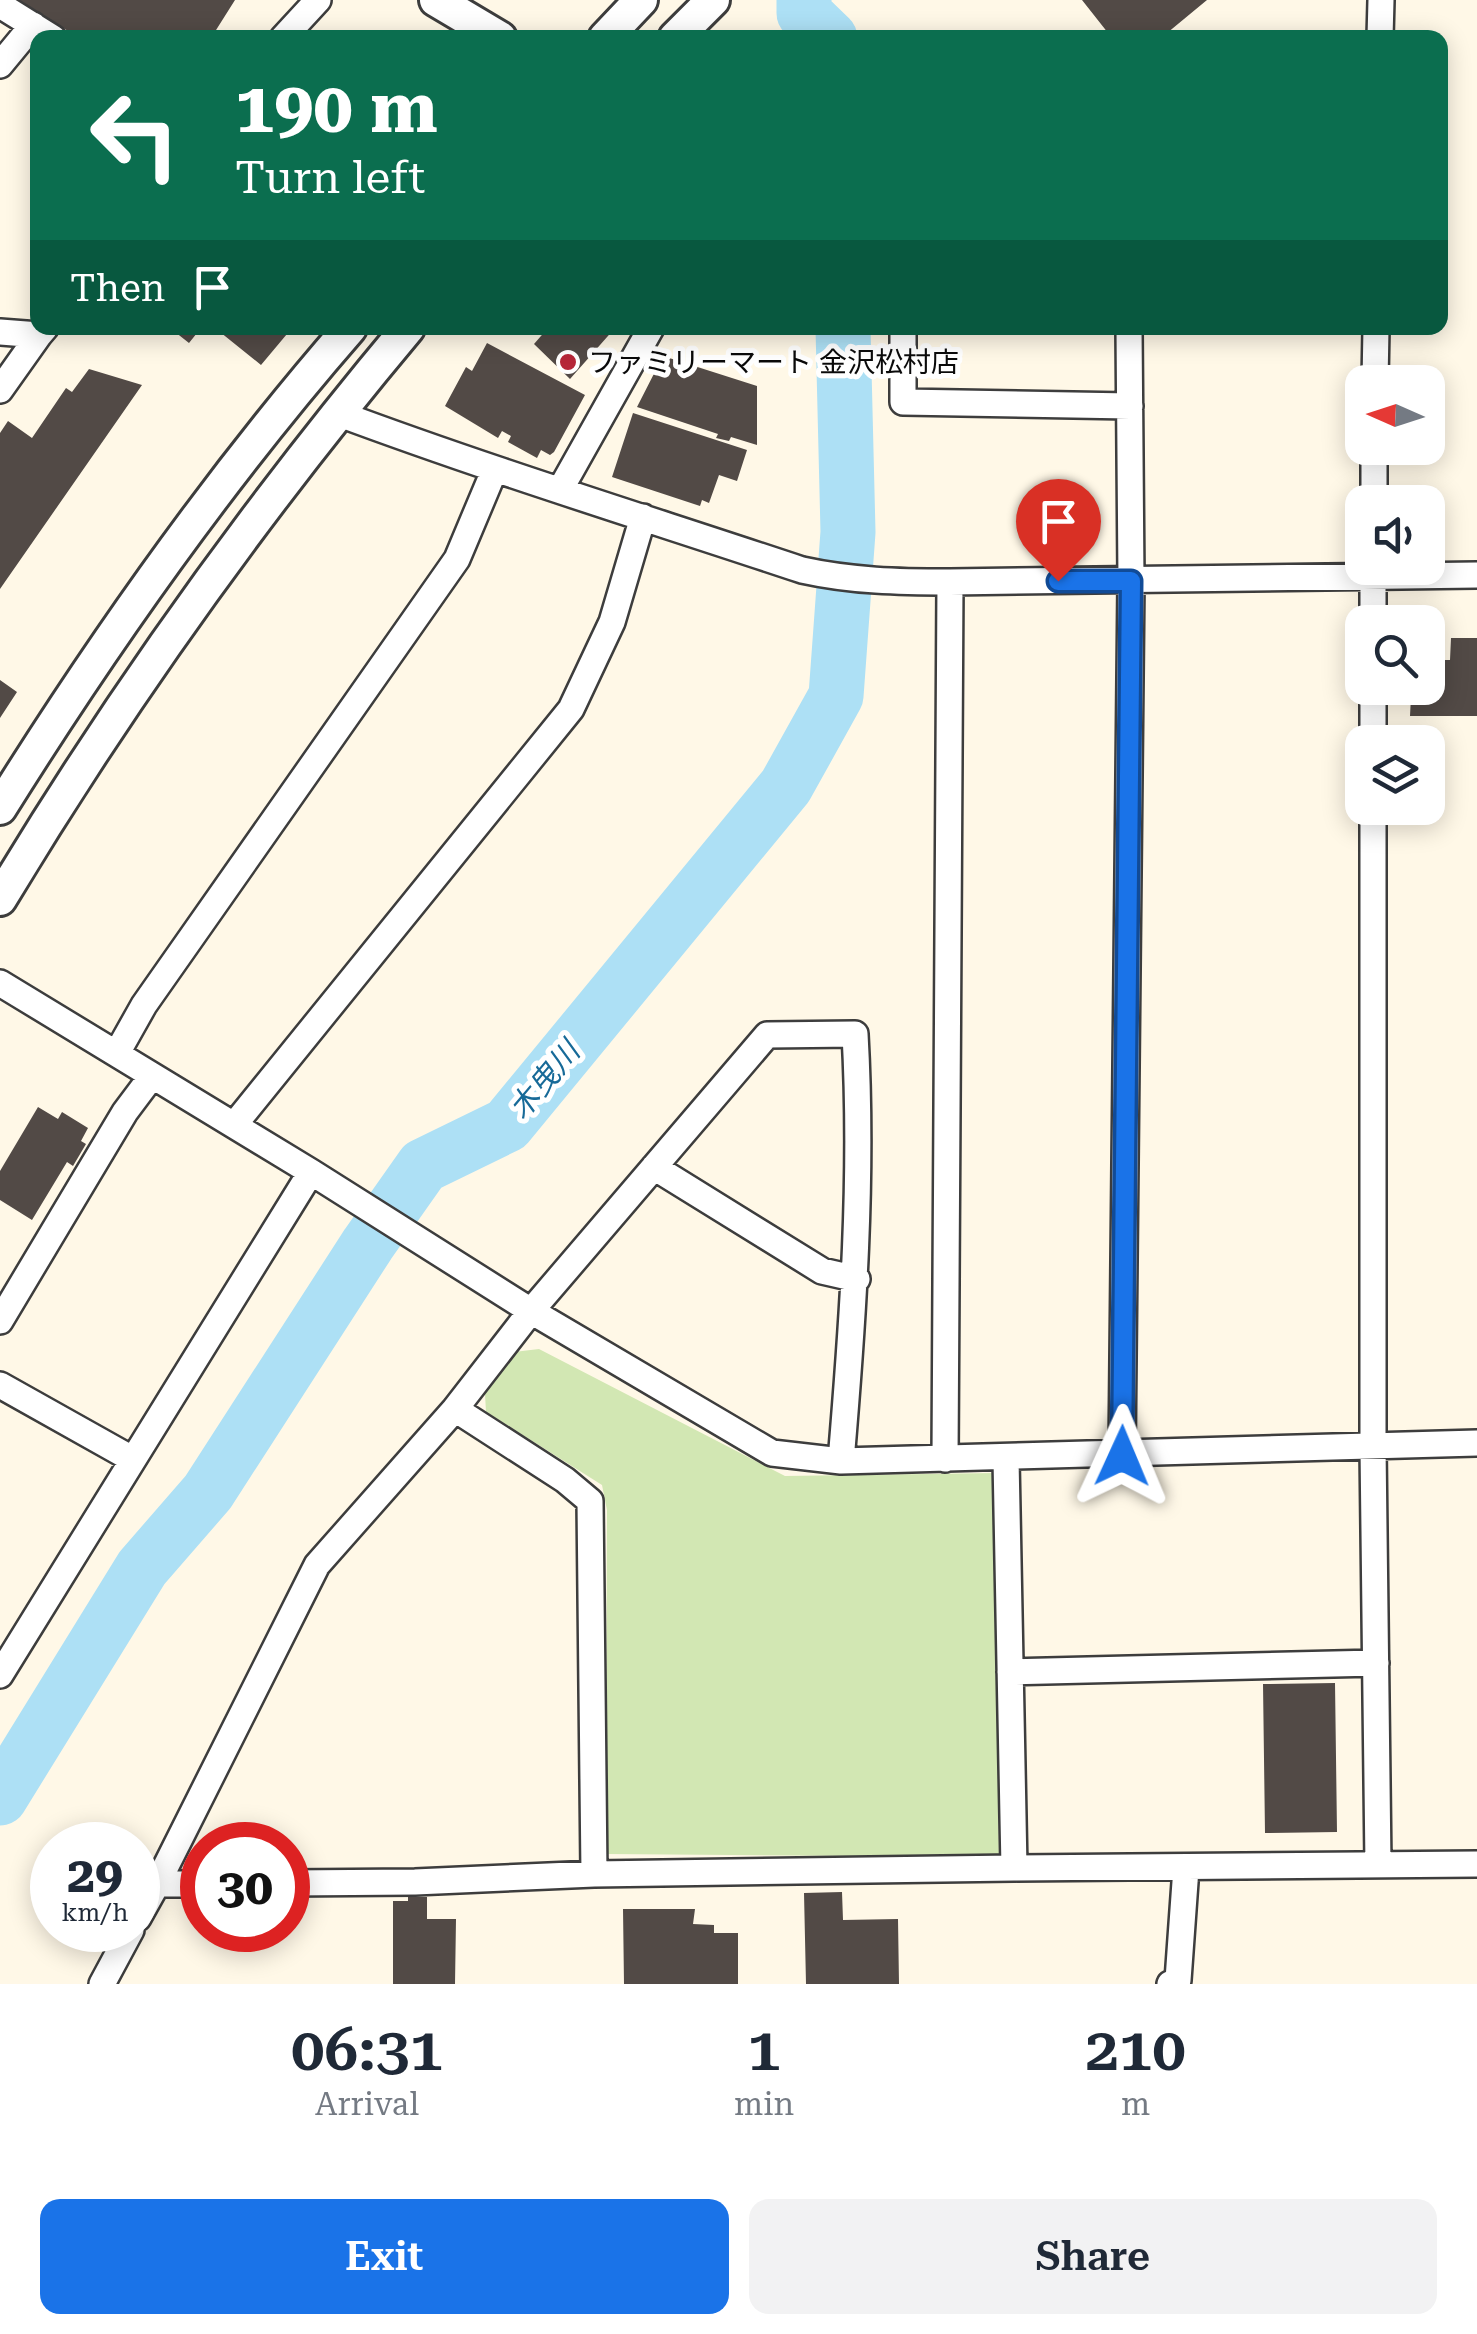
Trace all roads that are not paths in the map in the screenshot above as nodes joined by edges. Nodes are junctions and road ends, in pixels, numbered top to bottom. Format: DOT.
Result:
graph roads {
  1 [pos="318,0"];
  2 [pos="436,0"];
  3 [pos="641,0"];
  4 [pos="714,0"];
  5 [pos="1381,0"];
  6 [pos="0,5"];
  7 [pos="41,30"];
  8 [pos="290,30"];
  9 [pos="487,30"];
  10 [pos="613,30"];
  11 [pos="683,30"];
  12 [pos="1380,30"];
  13 [pos="30,41"];
  14 [pos="0,65"];
  15 [pos="30,331"];
  16 [pos="0,332"];
  17 [pos="39,335"];
  18 [pos="344,335"];
  19 [pos="402,335"];
  20 [pos="648,335"];
  21 [pos="903,335"];
  22 [pos="1129,335"];
  23 [pos="1376,335"];
  24 [pos="1375,365"];
  25 [pos="0,390"];
  26 [pos="1130,406"];
  27 [pos="336,413"];
  28 [pos="494,471"];
  29 [pos="560,490"];
  30 [pos="643,517"];
  31 [pos="1345,573"];
  32 [pos="1445,574"];
  33 [pos="1477,575"];
  34 [pos="1131,581"];
  35 [pos="950,582"];
  36 [pos="0,808"];
  37 [pos="1373,825"];
  38 [pos="0,899"];
  39 [pos="0,983"];
  40 [pos="117,1053"];
  41 [pos="152,1076"];
  42 [pos="234,1125"];
  43 [pos="654,1167"];
  44 [pos="311,1172"];
  45 [pos="857,1279"];
  46 [pos="531,1311"];
  47 [pos="0,1320"];
  48 [pos="0,1385"];
  49 [pos="456,1409"];
  50 [pos="1477,1443"];
  51 [pos="1374,1447"];
  52 [pos="1122,1456"];
  53 [pos="1006,1458"];
  54 [pos="132,1459"];
  55 [pos="945,1460"];
  56 [pos="841,1461"];
  57 [pos="1376,1663"];
  58 [pos="1010,1672"];
  59 [pos="0,1675"];
  60 [pos="1477,1864"];
  61 [pos="1378,1865"];
  62 [pos="1014,1868"];
  63 [pos="1186,1868"];
  64 [pos="594,1874"];
  65 [pos="160,1878"];
  66 [pos="310,1882"];
  67 [pos="119,1952"];
  68 [pos="102,1984"];
  69 [pos="1170,1984"];
  1 -- 8 [label="street"];
  2 -- 9 [label="street"];
  3 -- 10 [label="street"];
  4 -- 11 [label="street"];
  5 -- 12 [label="street"];
  6 -- 7 [label="street"];
  13 -- 14 [label="street"];
  15 -- 16 [label="street"];
  17 -- 25 [label="street"];
  18 -- 36 [label="street"];
  19 -- 27 [label="street"];
  20 -- 29 [label="street"];
  21 -- 26 [label="street"];
  22 -- 26 [label="street"];
  23 -- 24 [label="street"];
  26 -- 34 [label="street"];
  27 -- 28 [label="street"];
  27 -- 38 [label="street"];
  28 -- 29 [label="street"];
  28 -- 40 [label="street"];
  29 -- 30 [label="street"];
  30 -- 35 [label="street"];
  30 -- 42 [label="street"];
  31 -- 34 [label="street"];
  32 -- 33 [label="street"];
  34 -- 35 [label="street"];
  34 -- 52 [label="street"];
  35 -- 55 [label="street"];
  37 -- 51 [label="street"];
  39 -- 40 [label="street"];
  40 -- 41 [label="street"];
  41 -- 42 [label="street"];
  41 -- 47 [label="street"];
  42 -- 44 [label="street"];
  43 -- 45 [label="street"];
  43 -- 45 [label="street"];
  43 -- 46 [label="street"];
  44 -- 46 [label="street"];
  44 -- 54 [label="street"];
  45 -- 56 [label="street"];
  46 -- 49 [label="street"];
  46 -- 56 [label="street"];
  48 -- 54 [label="street"];
  49 -- 64 [label="street"];
  49 -- 65 [label="street"];
  50 -- 51 [label="street"];
  51 -- 52 [label="street"];
  51 -- 57 [label="street"];
  52 -- 53 [label="street"];
  53 -- 55 [label="street"];
  53 -- 58 [label="street"];
  54 -- 59 [label="street"];
  55 -- 56 [label="street"];
  57 -- 58 [label="street"];
  57 -- 61 [label="street"];
  58 -- 62 [label="street"];
  60 -- 61 [label="street"];
  61 -- 63 [label="street"];
  62 -- 63 [label="street"];
  62 -- 64 [label="street"];
  63 -- 69 [label="street"];
  64 -- 66 [label="street"];
  67 -- 68 [label="street"];
}
